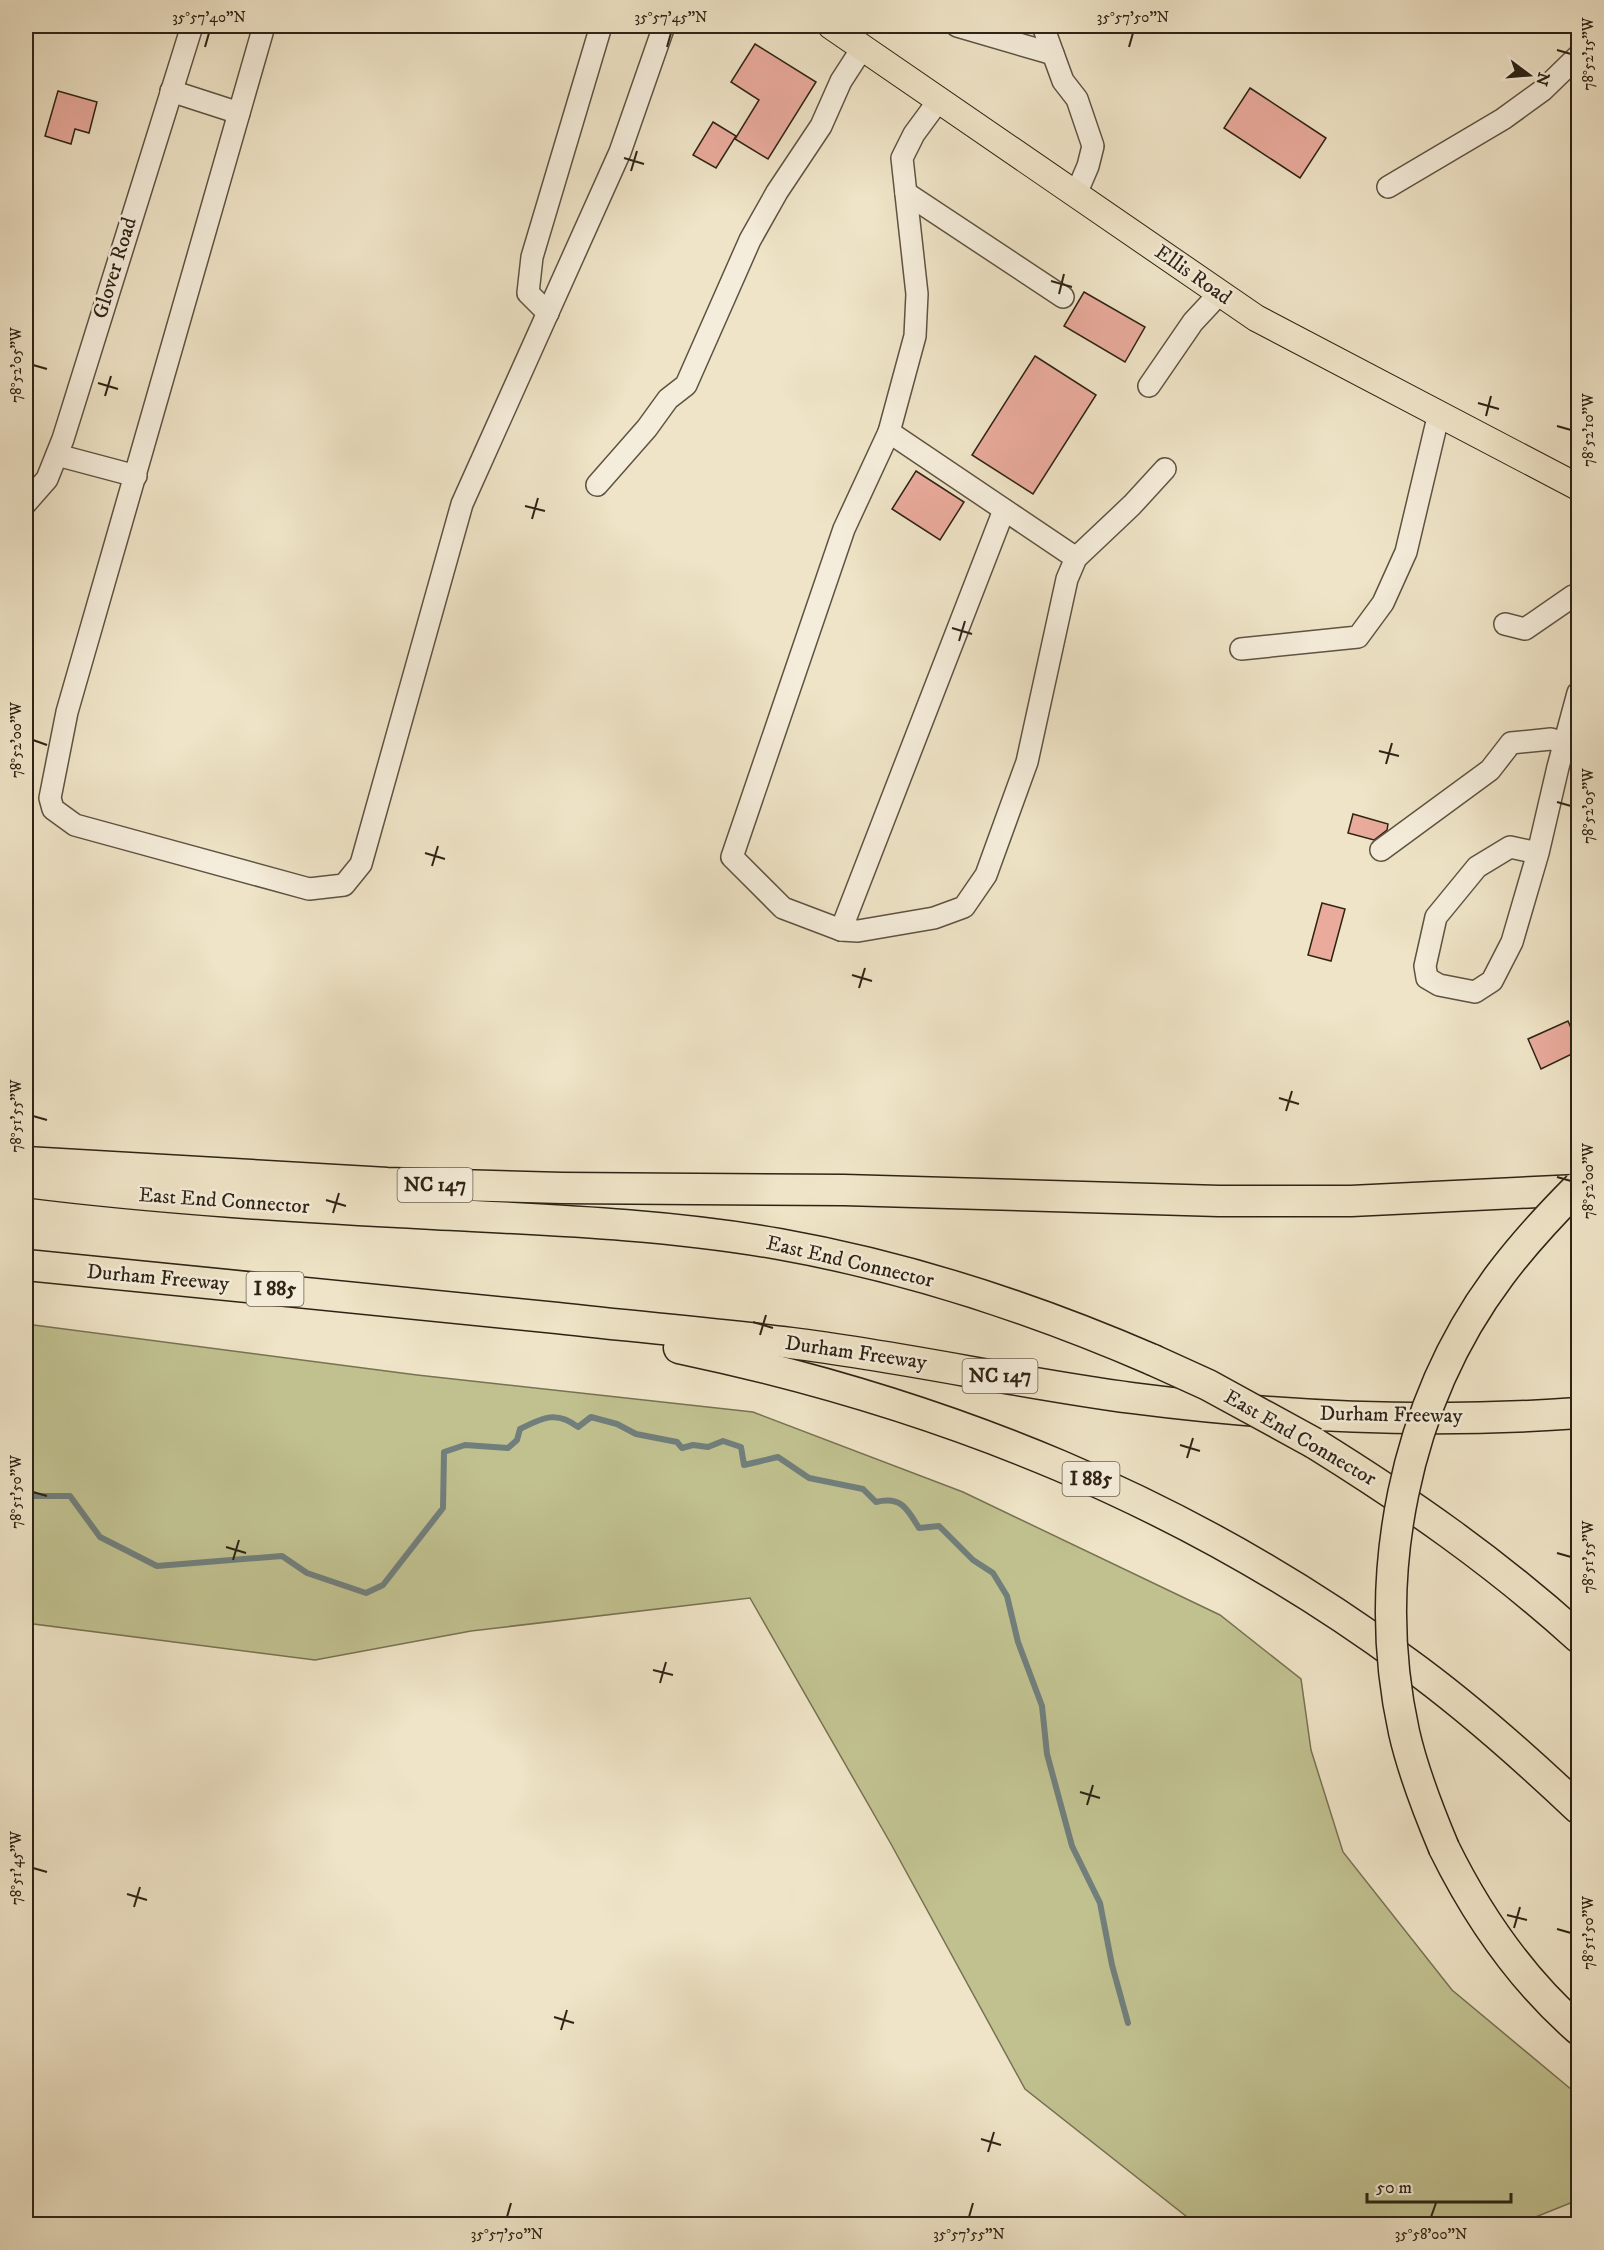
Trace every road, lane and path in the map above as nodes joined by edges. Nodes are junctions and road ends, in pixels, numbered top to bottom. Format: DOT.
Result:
graph roads {
  1 [pos="192,26"];
  2 [pos="264,26"];
  3 [pos="601,26"];
  4 [pos="664,26"];
  5 [pos="831,26"];
  6 [pos="957,26"];
  7 [pos="1045,26"];
  8 [pos="863,47"];
  9 [pos="1053,54"];
  10 [pos="1578,56"];
  11 [pos="171,91"];
  12 [pos="939,100"];
  13 [pos="239,113"];
  14 [pos="1388,187"];
  15 [pos="906,193"];
  16 [pos="1076,194"];
  17 [pos="1220,293"];
  18 [pos="1063,297"];
  19 [pos="548,313"];
  20 [pos="1149,386"];
  21 [pos="1438,414"];
  22 [pos="889,432"];
  23 [pos="57,455"];
  24 [pos="1165,469"];
  25 [pos="136,476"];
  26 [pos="597,485"];
  27 [pos="1578,487"];
  28 [pos="26,503"];
  29 [pos="1004,510"];
  30 [pos="1076,558"];
  31 [pos="1578,596"];
  32 [pos="1505,624"];
  33 [pos="1241,649"];
  34 [pos="1578,693"];
  35 [pos="1565,743"];
  36 [pos="1381,850"];
  37 [pos="1538,853"];
  38 [pos="841,930"];
  39 [pos="26,1162"];
  40 [pos="26,1182"];
  41 [pos="1578,1188"];
  42 [pos="26,1265"];
  43 [pos="523,1315"];
  44 [pos="1578,1413"];
  45 [pos="1578,1638"];
  46 [pos="1578,1808"];
  47 [pos="1578,2029"];
  1 -- 11 [label="street, Glover Road"];
  2 -- 13 [label="street"];
  3 -- 19 [label="street"];
  4 -- 19 [label="street"];
  5 -- 8 [label="main road, Ellis Road"];
  6 -- 9 [label="street"];
  7 -- 9 [label="street"];
  8 -- 12 [label="main road, Ellis Road"];
  8 -- 26 [label="street"];
  9 -- 16 [label="street"];
  10 -- 14 [label="street"];
  11 -- 13 [label="street"];
  11 -- 23 [label="street, Glover Road"];
  12 -- 15 [label="street"];
  12 -- 16 [label="main road, Ellis Road"];
  13 -- 25 [label="street"];
  15 -- 18 [label="street"];
  15 -- 22 [label="street"];
  16 -- 17 [label="main road, Ellis Road"];
  17 -- 20 [label="street"];
  17 -- 21 [label="main road, Ellis Road"];
  19 -- 25 [label="street"];
  21 -- 27 [label="main road, Ellis Road"];
  21 -- 33 [label="street"];
  22 -- 29 [label="street"];
  22 -- 38 [label="street"];
  23 -- 25 [label="street"];
  23 -- 28 [label="street, Glover Road"];
  24 -- 30 [label="street"];
  29 -- 30 [label="street"];
  29 -- 38 [label="street"];
  30 -- 38 [label="street"];
  31 -- 32 [label="street"];
  34 -- 35 [label="street"];
  35 -- 36 [label="street"];
  35 -- 37 [label="street"];
  37 -- 37 [label="street"];
  39 -- 41 [label="highway, NC 147"];
  40 -- 45 [label="highway, East End Connector, bridge"];
  41 -- 47 [label="highway, bridge"];
  42 -- 43 [label="highway, Durham Freeway / I 885"];
  43 -- 44 [label="highway, Durham Freeway / NC 147"];
  43 -- 46 [label="highway, I 885"];
}
